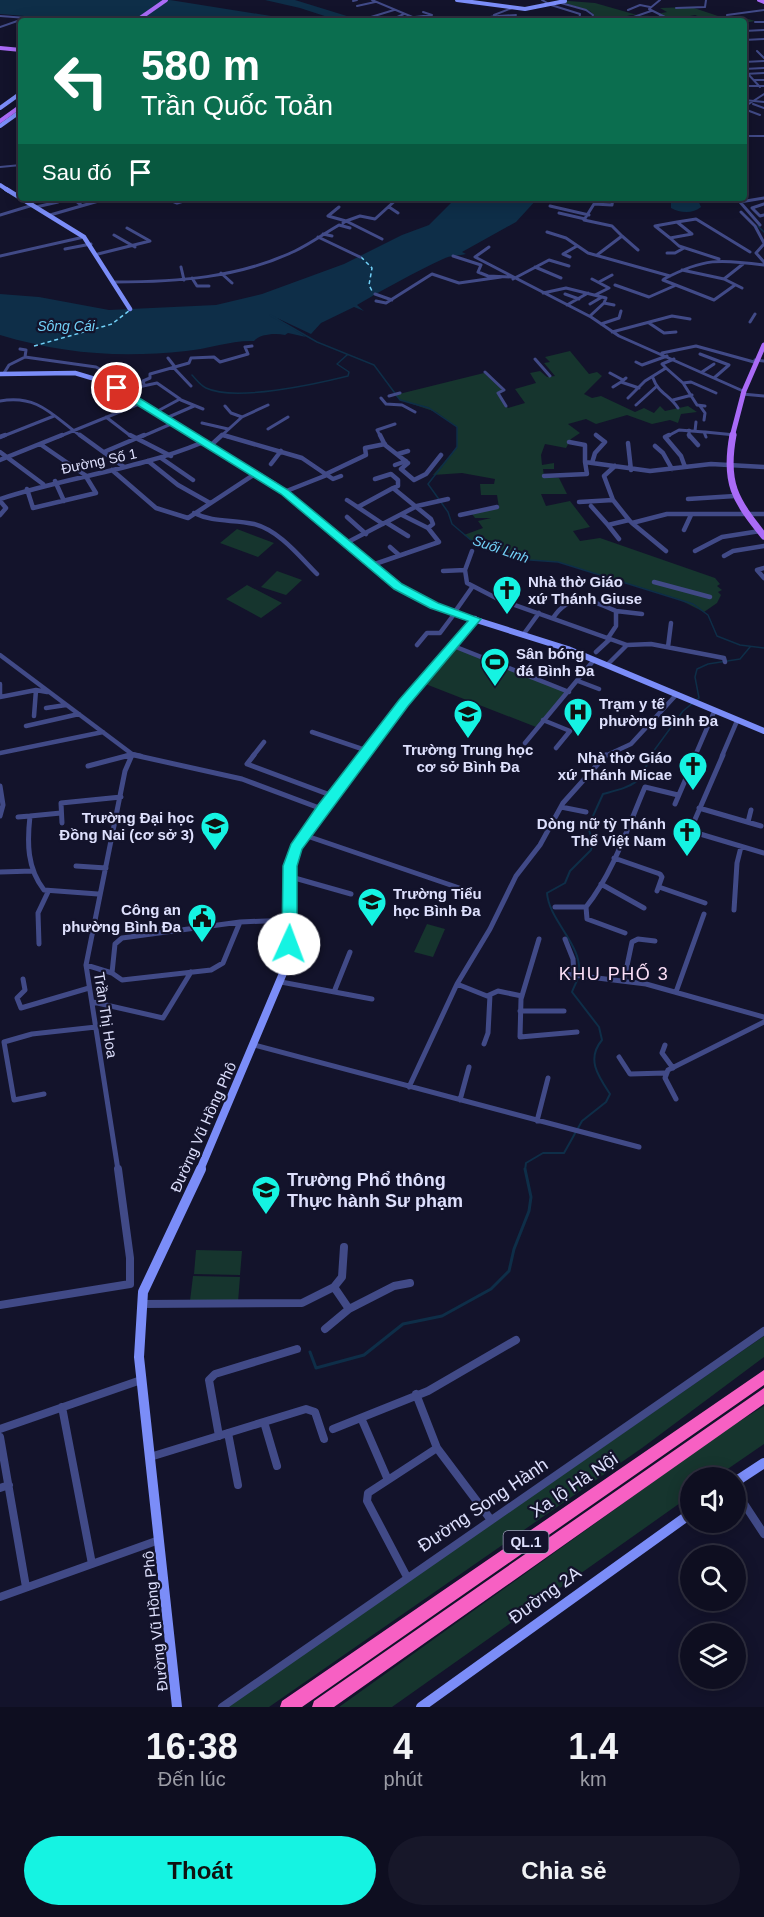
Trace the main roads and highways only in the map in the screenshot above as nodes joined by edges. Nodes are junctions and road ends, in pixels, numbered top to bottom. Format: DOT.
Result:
graph roads {
  1 [pos="166,0"];
  2 [pos="174,0"];
  3 [pos="759,0"];
  4 [pos="764,2"];
  5 [pos="140,18"];
  6 [pos="147,18"];
  7 [pos="0,50"];
  8 [pos="18,52"];
  9 [pos="18,102"];
  10 [pos="18,108"];
  11 [pos="0,114"];
  12 [pos="0,121"];
  13 [pos="764,345"];
  14 [pos="761,530"];
  15 [pos="764,1377"];
  16 [pos="764,1395"];
  17 [pos="288,1707"];
  18 [pos="320,1707"];
  1 -- 5 [label="main road"];
  2 -- 6 [label="main road"];
  3 -- 4 [label="main road"];
  7 -- 8 [label="main road"];
  9 -- 11 [label="main road"];
  10 -- 12 [label="main road"];
  13 -- 14 [label="main road"];
  15 -- 17 [label="highway, Xa lộ Hà Nội / QL.1"];
  16 -- 18 [label="highway, QL.1"];
}
